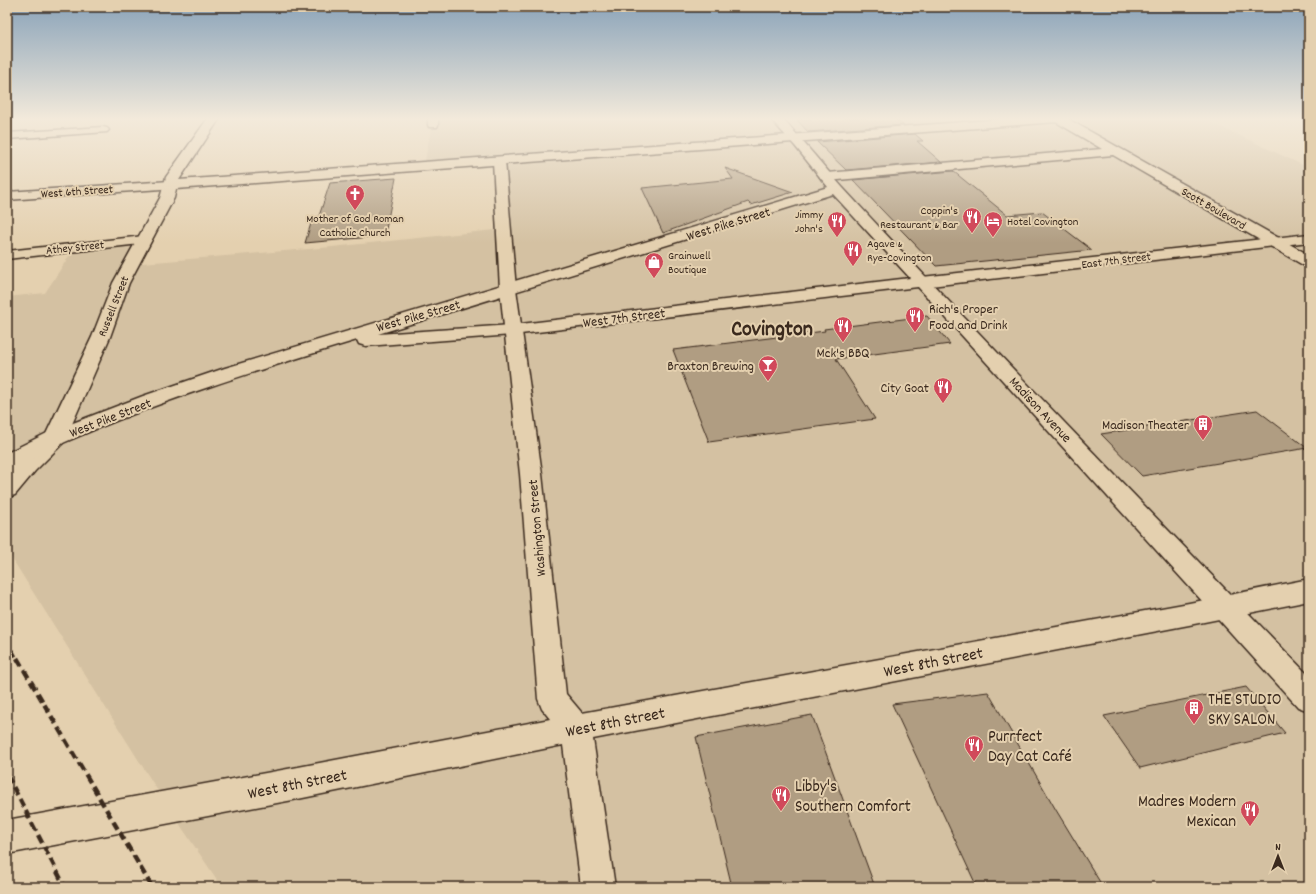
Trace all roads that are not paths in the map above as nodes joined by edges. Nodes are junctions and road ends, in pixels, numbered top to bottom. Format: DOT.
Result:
graph roads {
  1 [pos="184,160"];
  2 [pos="514,160"];
  3 [pos="813,160"];
  4 [pos="1015,160"];
  5 [pos="1130,160"];
  6 [pos="498,161"];
  7 [pos="827,176"];
  8 [pos="170,185"];
  9 [pos="836,189"];
  10 [pos="7,196"];
  11 [pos="1309,238"];
  12 [pos="144,240"];
  13 [pos="1274,242"];
  14 [pos="7,254"];
  15 [pos="1309,262"];
  16 [pos="922,282"];
  17 [pos="508,289"];
  18 [pos="512,330"];
  19 [pos="324,343"];
  20 [pos="55,438"];
  21 [pos="7,463"];
  22 [pos="7,489"];
  23 [pos="1309,590"];
  24 [pos="1223,606"];
  25 [pos="1309,697"];
  26 [pos="576,728"];
  27 [pos="7,837"];
  28 [pos="598,887"];
  1 -- 8 [label="main road, Russell Street"];
  2 -- 6 [label="main road, West 6th Street"];
  3 -- 7 [label="main road, Madison Avenue"];
  4 -- 7 [label="main road"];
  5 -- 13 [label="main road, Scott Boulevard"];
  6 -- 8 [label="main road, West 6th Street"];
  6 -- 17 [label="street, Washington Street"];
  7 -- 9 [label="main road, Madison Avenue"];
  8 -- 10 [label="street, West 6th Street"];
  8 -- 12 [label="main road, Russell Street"];
  9 -- 16 [label="main road, Madison Avenue"];
  9 -- 17 [label="main road, West Pike Street"];
  11 -- 13 [label="street, East 7th Street"];
  12 -- 14 [label="street, Athey Street"];
  12 -- 20 [label="main road, Russell Street"];
  13 -- 15 [label="main road, Scott Boulevard"];
  13 -- 16 [label="street, East 7th Street"];
  16 -- 18 [label="main road, West 7th Street"];
  16 -- 24 [label="main road, Madison Avenue"];
  17 -- 18 [label="street, Washington Street"];
  17 -- 19 [label="main road, West Pike Street"];
  18 -- 19 [label="main road, West 7th Street"];
  18 -- 26 [label="street, Washington Street"];
  19 -- 20 [label="main road, West Pike Street"];
  20 -- 21 [label="main road, West Pike Street"];
  20 -- 22 [label="main road, Russell Street"];
  23 -- 24 [label="street, West 8th Street"];
  24 -- 25 [label="main road, Madison Avenue"];
  24 -- 26 [label="street, West 8th Street"];
  26 -- 27 [label="street, West 8th Street"];
  26 -- 28 [label="street"];
}
